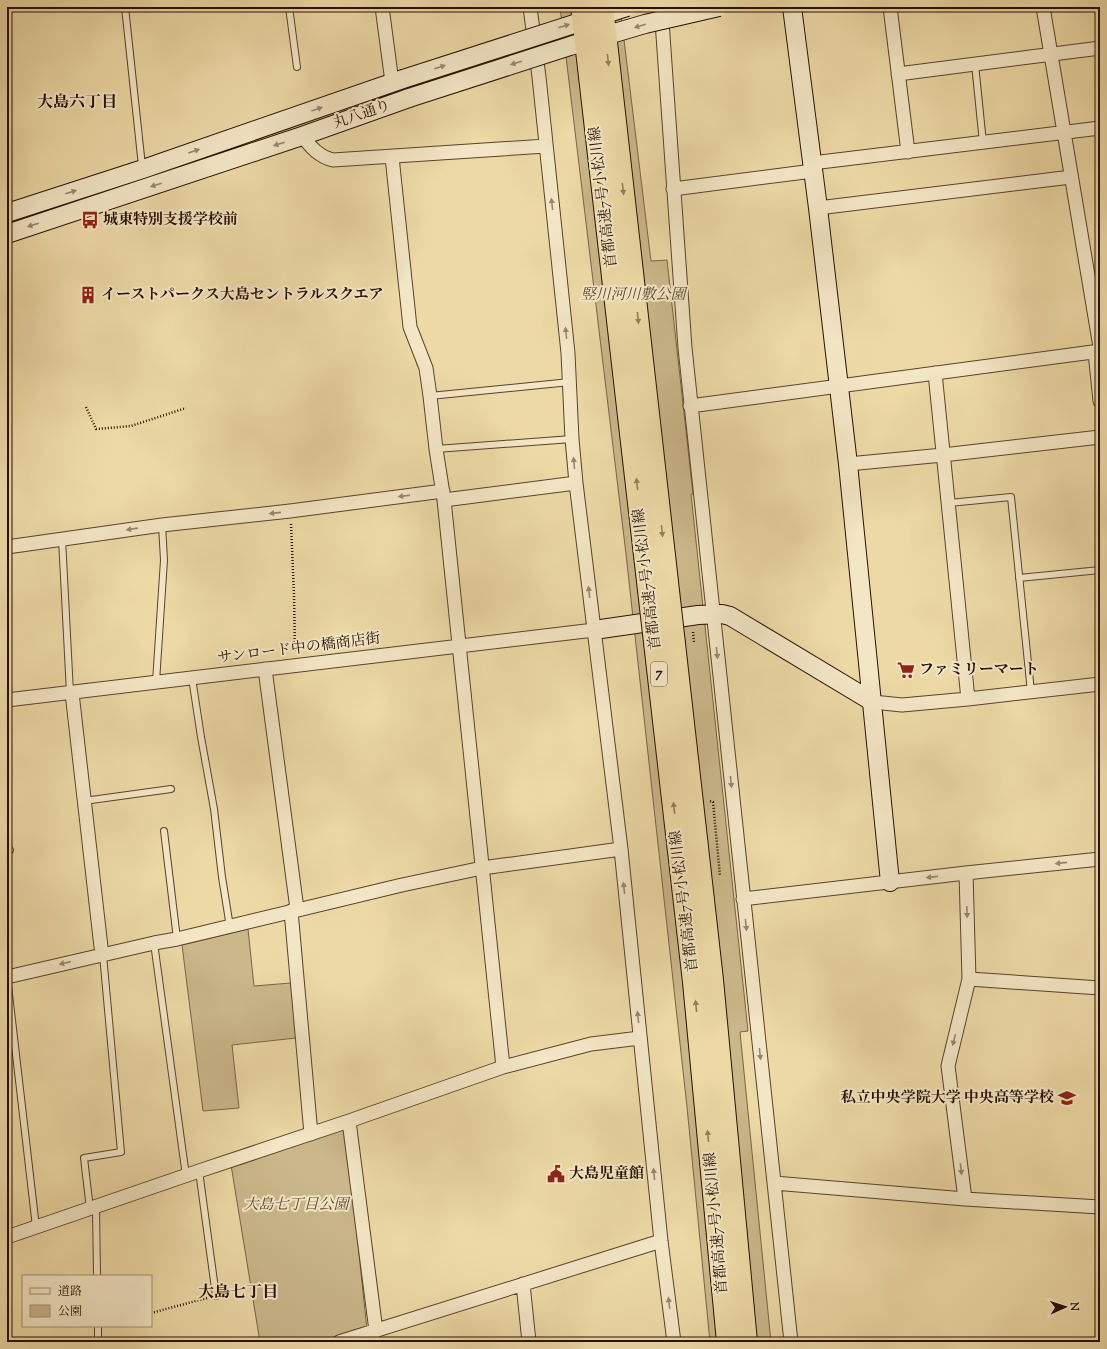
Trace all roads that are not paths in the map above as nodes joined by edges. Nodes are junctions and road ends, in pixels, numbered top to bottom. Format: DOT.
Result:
graph roads {
  1 [pos="125,7"];
  2 [pos="289,7"];
  3 [pos="382,7"];
  4 [pos="530,7"];
  5 [pos="582,7"];
  6 [pos="602,7"];
  7 [pos="627,7"];
  8 [pos="661,7"];
  9 [pos="719,7"];
  10 [pos="792,7"];
  11 [pos="890,7"];
  12 [pos="1043,7"];
  13 [pos="1100,48"];
  14 [pos="1051,55"];
  15 [pos="975,64"];
  16 [pos="297,67"];
  17 [pos="898,74"];
  18 [pos="398,80"];
  19 [pos="1100,128"];
  20 [pos="1064,133"];
  21 [pos="302,136"];
  22 [pos="983,143"];
  23 [pos="546,146"];
  24 [pos="908,152"];
  25 [pos="392,157"];
  26 [pos="812,167"];
  27 [pos="142,169"];
  28 [pos="1071,177"];
  29 [pos="672,189"];
  30 [pos="818,208"];
  31 [pos="7,213"];
  32 [pos="7,234"];
  33 [pos="1098,350"];
  34 [pos="935,373"];
  35 [pos="570,382"];
  36 [pos="839,386"];
  37 [pos="430,396"];
  38 [pos="1100,401"];
  39 [pos="690,406"];
  40 [pos="1100,437"];
  41 [pos="572,439"];
  42 [pos="436,449"];
  43 [pos="944,454"];
  44 [pos="848,464"];
  45 [pos="576,483"];
  46 [pos="443,495"];
  47 [pos="948,503"];
  48 [pos="162,525"];
  49 [pos="62,539"];
  50 [pos="7,547"];
  51 [pos="1100,570"];
  52 [pos="1019,578"];
  53 [pos="713,614"];
  54 [pos="594,630"];
  55 [pos="460,647"];
  56 [pos="265,669"];
  57 [pos="192,678"];
  58 [pos="156,682"];
  59 [pos="1100,684"];
  60 [pos="1031,692"];
  61 [pos="71,693"];
  62 [pos="968,699"];
  63 [pos="7,700"];
  64 [pos="873,702"];
  65 [pos="171,789"];
  66 [pos="84,801"];
  67 [pos="164,830"];
  68 [pos="620,849"];
  69 [pos="1100,859"];
  70 [pos="482,868"];
  71 [pos="966,873"];
  72 [pos="890,882"];
  73 [pos="743,899"];
  74 [pos="294,910"];
  75 [pos="230,927"];
  76 [pos="177,939"];
  77 [pos="154,943"];
  78 [pos="102,951"];
  79 [pos="7,977"];
  80 [pos="969,979"];
  81 [pos="1100,988"];
  82 [pos="640,1038"];
  83 [pos="502,1067"];
  84 [pos="349,1121"];
  85 [pos="311,1134"];
  86 [pos="199,1171"];
  87 [pos="186,1176"];
  88 [pos="774,1183"];
  89 [pos="965,1198"];
  90 [pos="1100,1207"];
  91 [pos="93,1208"];
  92 [pos="36,1227"];
  93 [pos="7,1237"];
  94 [pos="661,1241"];
  95 [pos="97,1275"];
  96 [pos="523,1284"];
  97 [pos="216,1296"];
  98 [pos="98,1327"];
  99 [pos="373,1335"];
  100 [pos="98,1342"];
  101 [pos="339,1342"];
  102 [pos="529,1342"];
  103 [pos="674,1342"];
  104 [pos="728,1342"];
  105 [pos="746,1342"];
  106 [pos="791,1342"];
  1 -- 27 [label="lane"];
  2 -- 16 [label="lane"];
  3 -- 18 [label="street"];
  4 -- 23 [label="street"];
  104 -- 5 [label="highway, 首都高速7号小松川線 / 7, one-way, bridge"];
  6 -- 105 [label="highway, 首都高速7号小松川線 / 7, one-way, bridge"];
  18 -- 7 [label="main road, 丸八通り, one-way, bridge"];
  8 -- 29 [label="street"];
  9 -- 21 [label="main road, 丸八通り, one-way, bridge"];
  10 -- 26 [label="main road"];
  11 -- 17 [label="street"];
  12 -- 14 [label="street"];
  13 -- 14 [label="street"];
  14 -- 15 [label="street"];
  14 -- 20 [label="street"];
  15 -- 17 [label="street"];
  15 -- 22 [label="lane"];
  17 -- 24 [label="street"];
  27 -- 18 [label="main road, 丸八通り, one-way"];
  19 -- 20 [label="street"];
  20 -- 22 [label="street"];
  20 -- 28 [label="street"];
  21 -- 25 [label="street"];
  21 -- 32 [label="main road, 丸八通り, one-way"];
  22 -- 24 [label="street"];
  23 -- 25 [label="street"];
  35 -- 23 [label="street, one-way"];
  24 -- 26 [label="street"];
  25 -- 37 [label="street"];
  26 -- 29 [label="street"];
  26 -- 30 [label="main road"];
  31 -- 27 [label="main road, 丸八通り, one-way"];
  28 -- 30 [label="street"];
  28 -- 33 [label="street"];
  29 -- 39 [label="street"];
  30 -- 36 [label="main road"];
  33 -- 34 [label="street"];
  33 -- 38 [label="street"];
  34 -- 36 [label="street"];
  34 -- 43 [label="street"];
  35 -- 37 [label="lane"];
  35 -- 41 [label="street"];
  36 -- 39 [label="street"];
  36 -- 44 [label="main road"];
  37 -- 42 [label="street"];
  39 -- 53 [label="street"];
  40 -- 43 [label="street"];
  41 -- 42 [label="lane"];
  45 -- 41 [label="street, one-way"];
  42 -- 46 [label="street"];
  43 -- 44 [label="street"];
  43 -- 47 [label="street"];
  44 -- 64 [label="main road"];
  45 -- 46 [label="street"];
  54 -- 45 [label="street, one-way"];
  46 -- 48 [label="street, one-way"];
  46 -- 55 [label="street"];
  47 -- 52 [label="lane"];
  47 -- 62 [label="street"];
  48 -- 49 [label="street, one-way"];
  48 -- 58 [label="lane"];
  49 -- 50 [label="street"];
  49 -- 61 [label="lane"];
  51 -- 52 [label="lane"];
  52 -- 60 [label="lane"];
  53 -- 54 [label="main road"];
  53 -- 64 [label="main road"];
  53 -- 73 [label="street, one-way"];
  54 -- 55 [label="street, サンロード中の橋商店街"];
  54 -- 68 [label="street"];
  55 -- 56 [label="street, サンロード中の橋商店街"];
  55 -- 70 [label="street"];
  56 -- 57 [label="street, サンロード中の橋商店街"];
  56 -- 74 [label="street"];
  57 -- 58 [label="street, サンロード中の橋商店街"];
  57 -- 75 [label="lane"];
  58 -- 61 [label="street, サンロード中の橋商店街"];
  59 -- 60 [label="street"];
  60 -- 62 [label="street"];
  61 -- 63 [label="street, サンロード中の橋商店街"];
  61 -- 66 [label="street"];
  62 -- 64 [label="street"];
  64 -- 72 [label="main road"];
  65 -- 66 [label="lane"];
  66 -- 78 [label="street"];
  67 -- 76 [label="lane"];
  68 -- 70 [label="street"];
  82 -- 68 [label="street, one-way"];
  69 -- 71 [label="street, one-way"];
  70 -- 74 [label="street"];
  70 -- 83 [label="street"];
  71 -- 72 [label="street, one-way"];
  71 -- 80 [label="street, one-way"];
  72 -- 73 [label="street"];
  73 -- 88 [label="street, one-way"];
  74 -- 75 [label="street"];
  74 -- 85 [label="street"];
  75 -- 76 [label="street"];
  76 -- 77 [label="street"];
  77 -- 78 [label="street"];
  77 -- 87 [label="lane"];
  78 -- 79 [label="street, one-way"];
  78 -- 91 [label="lane"];
  79 -- 92 [label="lane"];
  80 -- 81 [label="street"];
  80 -- 89 [label="street, one-way"];
  82 -- 83 [label="street"];
  94 -- 82 [label="street, one-way"];
  83 -- 84 [label="street"];
  84 -- 85 [label="street"];
  84 -- 99 [label="street"];
  85 -- 86 [label="street"];
  86 -- 87 [label="street"];
  86 -- 97 [label="lane"];
  87 -- 91 [label="street"];
  88 -- 89 [label="street"];
  88 -- 106 [label="street"];
  89 -- 90 [label="street"];
  91 -- 92 [label="street"];
  91 -- 95 [label="lane"];
  92 -- 93 [label="street"];
  94 -- 96 [label="street"];
  103 -- 94 [label="street, one-way"];
  96 -- 99 [label="street"];
  96 -- 102 [label="street"];
  98 -- 100 [label="lane"];
  99 -- 101 [label="street"];
}
